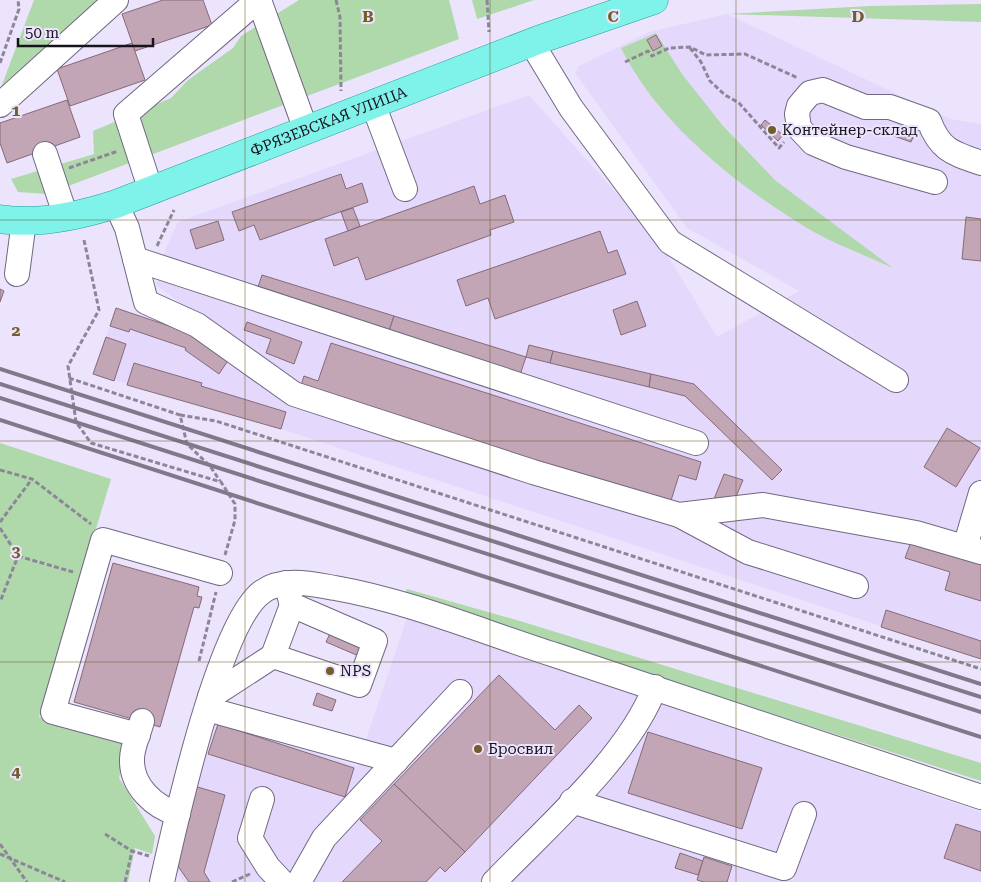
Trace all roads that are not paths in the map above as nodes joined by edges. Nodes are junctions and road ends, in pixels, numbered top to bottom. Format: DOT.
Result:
graph roads {
  1 [pos="116,0"];
  2 [pos="259,0"];
  3 [pos="642,2"];
  4 [pos="531,42"];
  5 [pos="0,104"];
  6 [pos="373,104"];
  7 [pos="306,130"];
  8 [pos="981,162"];
  9 [pos="48,164"];
  10 [pos="935,182"];
  11 [pos="404,189"];
  12 [pos="151,191"];
  13 [pos="116,204"];
  14 [pos="66,217"];
  15 [pos="12,220"];
  16 [pos="135,259"];
  17 [pos="17,274"];
  18 [pos="896,380"];
  19 [pos="696,443"];
  20 [pos="981,494"];
  21 [pos="679,515"];
  22 [pos="973,549"];
  23 [pos="220,573"];
  24 [pos="856,586"];
  25 [pos="289,594"];
  26 [pos="273,656"];
  27 [pos="655,687"];
  28 [pos="460,692"];
  29 [pos="209,703"];
  30 [pos="396,761"];
  31 [pos="981,796"];
  32 [pos="262,799"];
  33 [pos="572,801"];
  34 [pos="178,814"];
  35 [pos="804,814"];
  36 [pos="162,882"];
  37 [pos="282,882"];
  38 [pos="299,882"];
  39 [pos="494,882"];
  1 -- 5 [label="lane"];
  2 -- 7 [label="lane"];
  2 -- 12 [label="lane"];
  3 -- 4 [label="main road, ФРЯЗЕВСКАЯ УЛИЦА"];
  4 -- 6 [label="main road, ФРЯЗЕВСКАЯ УЛИЦА"];
  4 -- 18 [label="lane"];
  6 -- 7 [label="main road, ФРЯЗЕВСКАЯ УЛИЦА"];
  6 -- 11 [label="lane"];
  7 -- 12 [label="main road, ФРЯЗЕВСКАЯ УЛИЦА"];
  8 -- 10 [label="lane"];
  9 -- 14 [label="lane"];
  12 -- 13 [label="main road, ФРЯЗЕВСКАЯ УЛИЦА"];
  13 -- 14 [label="main road, ФРЯЗЕВСКАЯ УЛИЦА"];
  13 -- 16 [label="lane"];
  14 -- 15 [label="main road, ФРЯЗЕВСКАЯ УЛИЦА"];
  15 -- 17 [label="lane"];
  16 -- 19 [label="lane"];
  16 -- 21 [label="lane"];
  20 -- 22 [label="lane"];
  21 -- 22 [label="lane"];
  21 -- 24 [label="lane"];
  23 -- 34 [label="lane"];
  25 -- 26 [label="lane"];
  25 -- 26 [label="lane"];
  25 -- 27 [label="lane"];
  25 -- 29 [label="lane"];
  26 -- 29 [label="lane"];
  27 -- 31 [label="lane"];
  27 -- 33 [label="lane"];
  28 -- 30 [label="lane"];
  29 -- 30 [label="lane"];
  29 -- 34 [label="lane"];
  30 -- 38 [label="lane"];
  32 -- 37 [label="lane"];
  33 -- 35 [label="lane"];
  33 -- 39 [label="lane"];
  34 -- 36 [label="lane"];
}
